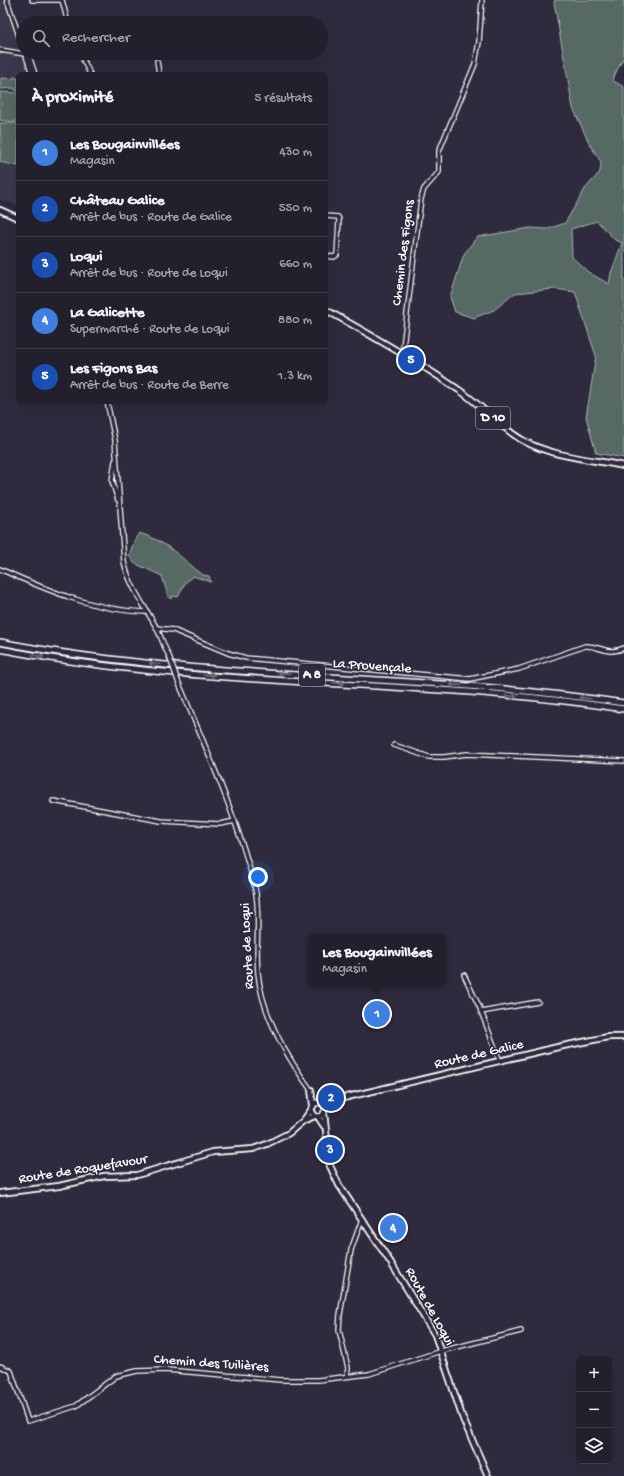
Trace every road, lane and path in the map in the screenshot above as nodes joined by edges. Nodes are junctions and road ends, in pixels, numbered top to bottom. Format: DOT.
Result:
graph roads {
  1 [pos="7,0"];
  2 [pos="32,0"];
  3 [pos="482,0"];
  4 [pos="12,15"];
  5 [pos="66,16"];
  6 [pos="16,24"];
  7 [pos="16,27"];
  8 [pos="0,50"];
  9 [pos="16,52"];
  10 [pos="29,60"];
  11 [pos="83,60"];
  12 [pos="157,61"];
  13 [pos="33,72"];
  14 [pos="89,72"];
  15 [pos="159,72"];
  16 [pos="0,208"];
  17 [pos="16,214"];
  18 [pos="328,216"];
  19 [pos="16,217"];
  20 [pos="328,256"];
  21 [pos="328,311"];
  22 [pos="402,355"];
  23 [pos="107,404"];
  24 [pos="624,466"];
  25 [pos="0,569"];
  26 [pos="147,612"];
  27 [pos="156,628"];
  28 [pos="0,642"];
  29 [pos="624,648"];
  30 [pos="0,649"];
  31 [pos="624,703"];
  32 [pos="624,709"];
  33 [pos="394,746"];
  34 [pos="624,761"];
  35 [pos="53,801"];
  36 [pos="235,821"];
  37 [pos="464,975"];
  38 [pos="538,1002"];
  39 [pos="481,1012"];
  40 [pos="624,1037"];
  41 [pos="500,1061"];
  42 [pos="311,1090"];
  43 [pos="337,1100"];
  44 [pos="320,1103"];
  45 [pos="312,1108"];
  46 [pos="325,1111"];
  47 [pos="317,1116"];
  48 [pos="303,1121"];
  49 [pos="325,1129"];
  50 [pos="0,1193"];
  51 [pos="362,1219"];
  52 [pos="521,1331"];
  53 [pos="441,1350"];
  54 [pos="0,1366"];
  55 [pos="347,1376"];
  56 [pos="488,1476"];
  1 -- 4 [label="street"];
  2 -- 5 [label="street"];
  3 -- 22 [label="street, Chemin des Figons"];
  4 -- 6 [label="street"];
  4 -- 7 [label="street"];
  8 -- 9 [label="street"];
  10 -- 13 [label="street"];
  11 -- 14 [label="street"];
  12 -- 15 [label="street"];
  16 -- 17 [label="main road"];
  16 -- 19 [label="main road"];
  18 -- 20 [label="street"];
  21 -- 22 [label="main road, D 10"];
  22 -- 24 [label="main road, D 10"];
  23 -- 26 [label="street, Route de Loqui"];
  25 -- 26 [label="street"];
  26 -- 27 [label="street, Route de Loqui"];
  27 -- 29 [label="street"];
  27 -- 36 [label="street, Route de Loqui, bridge"];
  31 -- 28 [label="highway, La Provençale / A 8, one-way"];
  30 -- 32 [label="highway, La Provençale / A 8, one-way"];
  33 -- 34 [label="street"];
  35 -- 36 [label="street"];
  36 -- 42 [label="street, Route de Loqui"];
  37 -- 39 [label="street"];
  38 -- 39 [label="street"];
  39 -- 41 [label="street"];
  40 -- 41 [label="main road, Route de Galice"];
  41 -- 43 [label="main road, Route de Galice"];
  42 -- 44 [label="main road"];
  42 -- 45 [label="main road"];
  43 -- 44 [label="main road, Route de Galice"];
  43 -- 46 [label="main road"];
  44 -- 45 [label="main road, Route de Galice"];
  44 -- 46 [label="street"];
  45 -- 47 [label="main road"];
  45 -- 48 [label="main road"];
  46 -- 47 [label="street"];
  46 -- 49 [label="main road, Route de Loqui"];
  47 -- 48 [label="main road"];
  47 -- 49 [label="main road"];
  48 -- 50 [label="main road, Route de Roquefavour"];
  49 -- 51 [label="main road, Route de Loqui"];
  51 -- 53 [label="main road, Route de Loqui"];
  51 -- 55 [label="street"];
  52 -- 53 [label="street, Chemin des Tuilières"];
  53 -- 55 [label="street, Chemin des Tuilières"];
  53 -- 56 [label="main road, Route de Loqui"];
  54 -- 55 [label="street, Chemin des Tuilières"];
}
